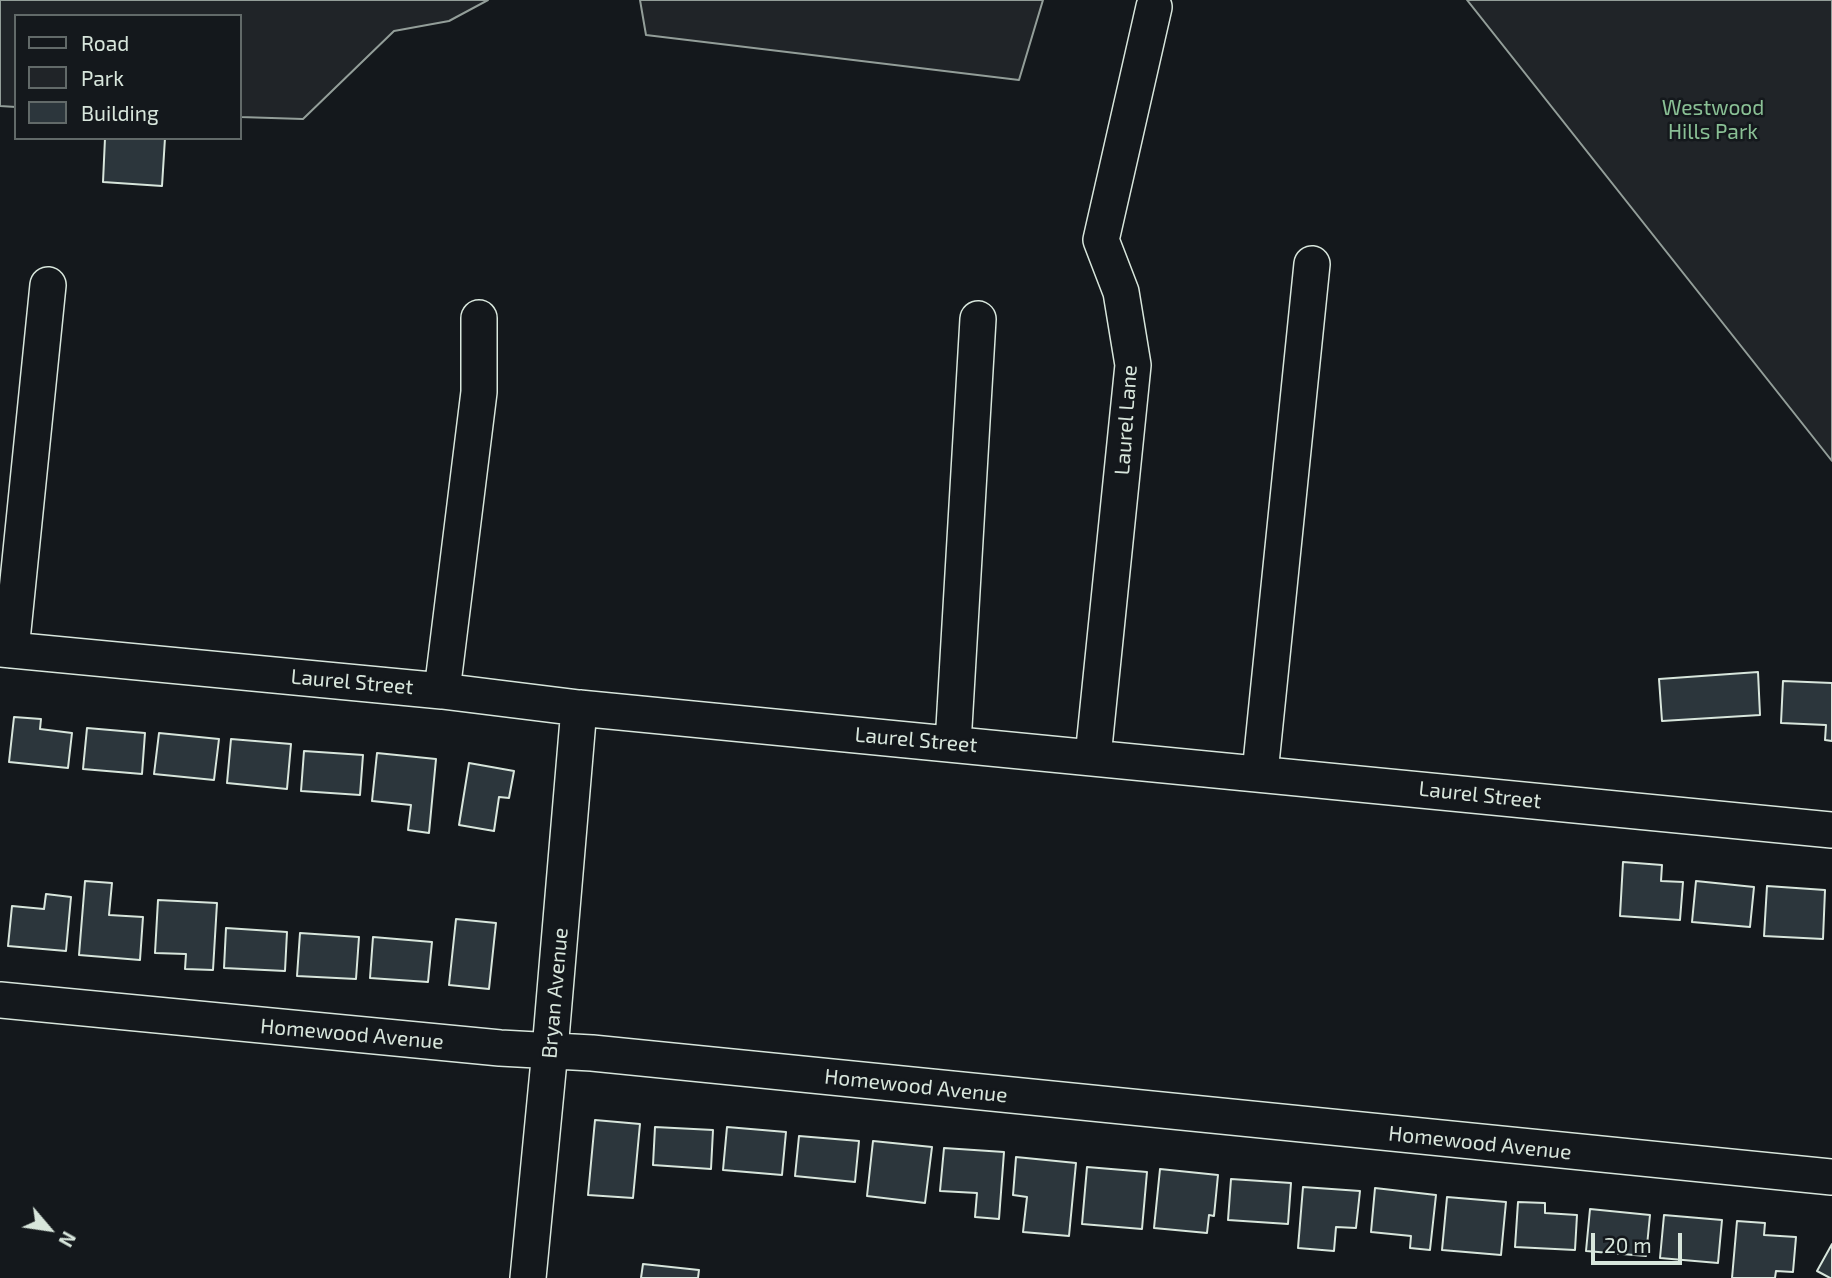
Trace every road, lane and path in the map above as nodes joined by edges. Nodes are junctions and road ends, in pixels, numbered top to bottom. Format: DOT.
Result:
graph roads {
  1 [pos="1154,7"];
  2 [pos="1312,264"];
  3 [pos="48,285"];
  4 [pos="479,318"];
  5 [pos="978,319"];
  6 [pos="6,649"];
  7 [pos="442,691"];
  8 [pos="579,708"];
  9 [pos="953,744"];
  10 [pos="1093,757"];
  11 [pos="1260,774"];
  12 [pos="1832,830"];
  13 [pos="0,1000"];
  14 [pos="550,1050"];
  15 [pos="1832,1177"];
  16 [pos="528,1278"];
  1 -- 10 [label="street, Laurel Lane"];
  2 -- 11 [label="street"];
  3 -- 6 [label="street"];
  4 -- 7 [label="street"];
  5 -- 9 [label="street"];
  6 -- 7 [label="street, Laurel Street"];
  7 -- 8 [label="street, Laurel Street"];
  8 -- 9 [label="street, Laurel Street"];
  8 -- 14 [label="street, Bryan Avenue"];
  9 -- 10 [label="street, Laurel Street"];
  10 -- 11 [label="street, Laurel Street"];
  11 -- 12 [label="street, Laurel Street"];
  13 -- 14 [label="street, Homewood Avenue"];
  14 -- 15 [label="street, Homewood Avenue"];
  14 -- 16 [label="street, Bryan Avenue"];
}
